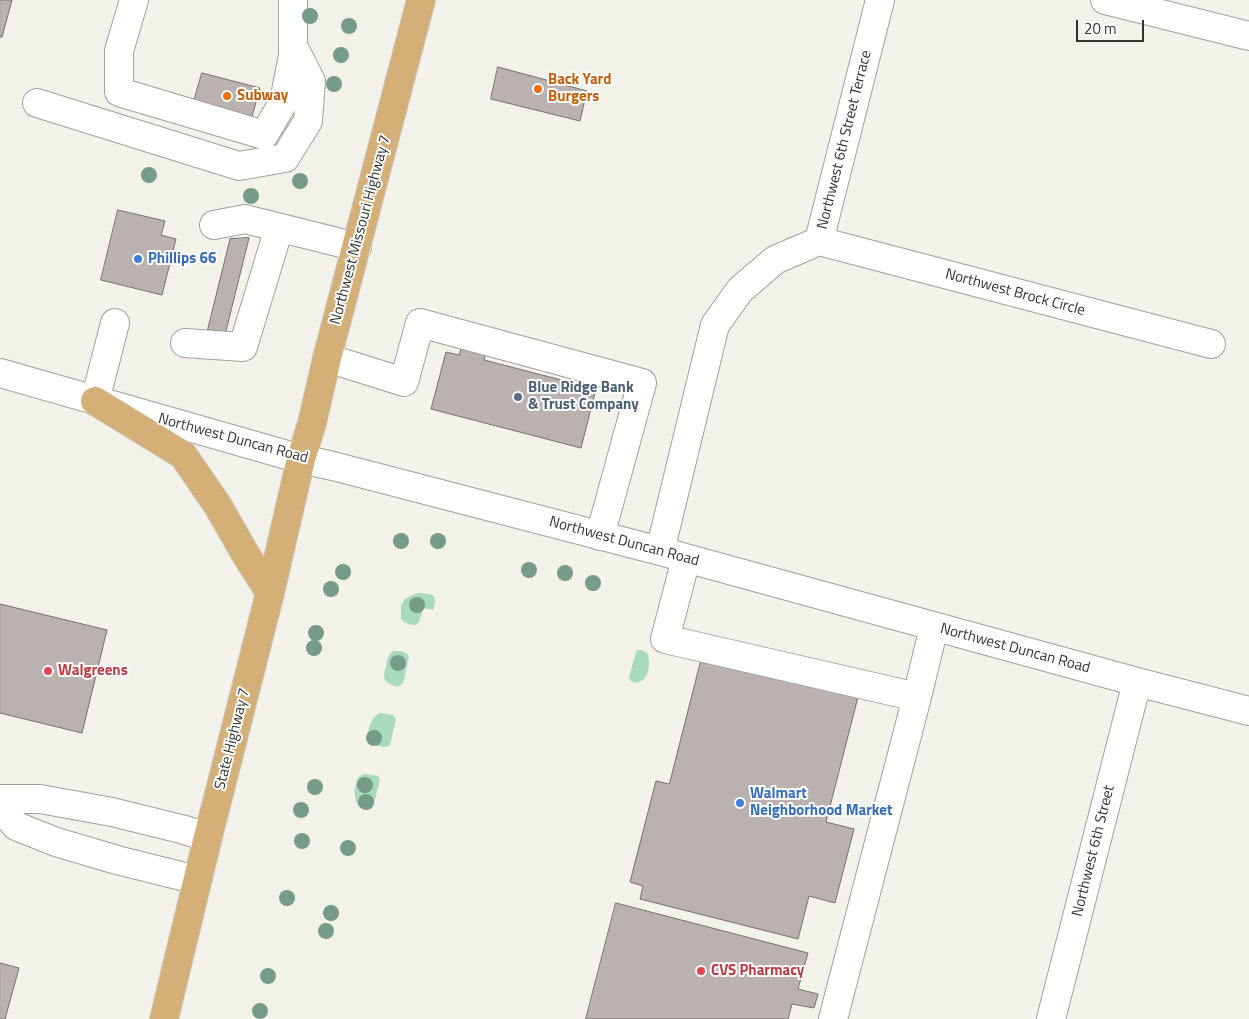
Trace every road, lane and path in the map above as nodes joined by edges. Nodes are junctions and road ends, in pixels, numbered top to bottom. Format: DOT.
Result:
graph roads {
  1 [pos="134,0"];
  2 [pos="293,0"];
  3 [pos="421,0"];
  4 [pos="880,0"];
  5 [pos="1105,0"];
  6 [pos="1249,36"];
  7 [pos="293,46"];
  8 [pos="37,102"];
  9 [pos="214,225"];
  10 [pos="279,228"];
  11 [pos="819,241"];
  12 [pos="357,247"];
  13 [pos="115,323"];
  14 [pos="185,343"];
  15 [pos="1211,344"];
  16 [pos="327,358"];
  17 [pos="0,373"];
  18 [pos="95,401"];
  19 [pos="301,459"];
  20 [pos="600,536"];
  21 [pos="673,555"];
  22 [pos="270,593"];
  23 [pos="934,627"];
  24 [pos="1137,682"];
  25 [pos="918,697"];
  26 [pos="1249,711"];
  27 [pos="0,799"];
  28 [pos="0,808"];
  29 [pos="208,837"];
  30 [pos="197,880"];
  31 [pos="164,1019"];
  32 [pos="833,1019"];
  33 [pos="1051,1019"];
  1 -- 7 [label="street"];
  2 -- 7 [label="street"];
  3 -- 12 [label="main road, Northwest Missouri Highway 7"];
  4 -- 11 [label="street, Northwest 6th Street Terrace"];
  5 -- 6 [label="street"];
  7 -- 8 [label="street"];
  9 -- 10 [label="street"];
  10 -- 12 [label="street"];
  10 -- 14 [label="street"];
  11 -- 15 [label="street, Northwest Brock Circle"];
  11 -- 21 [label="street, Northwest 6th Street Terrace"];
  12 -- 16 [label="main road, Northwest Missouri Highway 7"];
  13 -- 18 [label="street"];
  16 -- 19 [label="main road, Northwest Missouri Highway 7"];
  16 -- 20 [label="street"];
  17 -- 18 [label="street, Northwest Duncan Road"];
  18 -- 19 [label="street, Northwest Duncan Road"];
  18 -- 22 [label="main road"];
  19 -- 20 [label="street, Northwest Duncan Road"];
  19 -- 22 [label="main road, State Highway 7"];
  20 -- 21 [label="street, Northwest Duncan Road"];
  21 -- 23 [label="street, Northwest Duncan Road"];
  21 -- 25 [label="street, Northwest 6th Street Terrace"];
  22 -- 29 [label="main road, State Highway 7"];
  23 -- 24 [label="street, Northwest Duncan Road"];
  23 -- 25 [label="street"];
  24 -- 26 [label="street, Northwest Duncan Road"];
  24 -- 33 [label="street, Northwest 6th Street"];
  25 -- 32 [label="street"];
  27 -- 29 [label="street"];
  28 -- 30 [label="street"];
  29 -- 30 [label="main road, State Highway 7"];
  30 -- 31 [label="main road, State Highway 7"];
}
